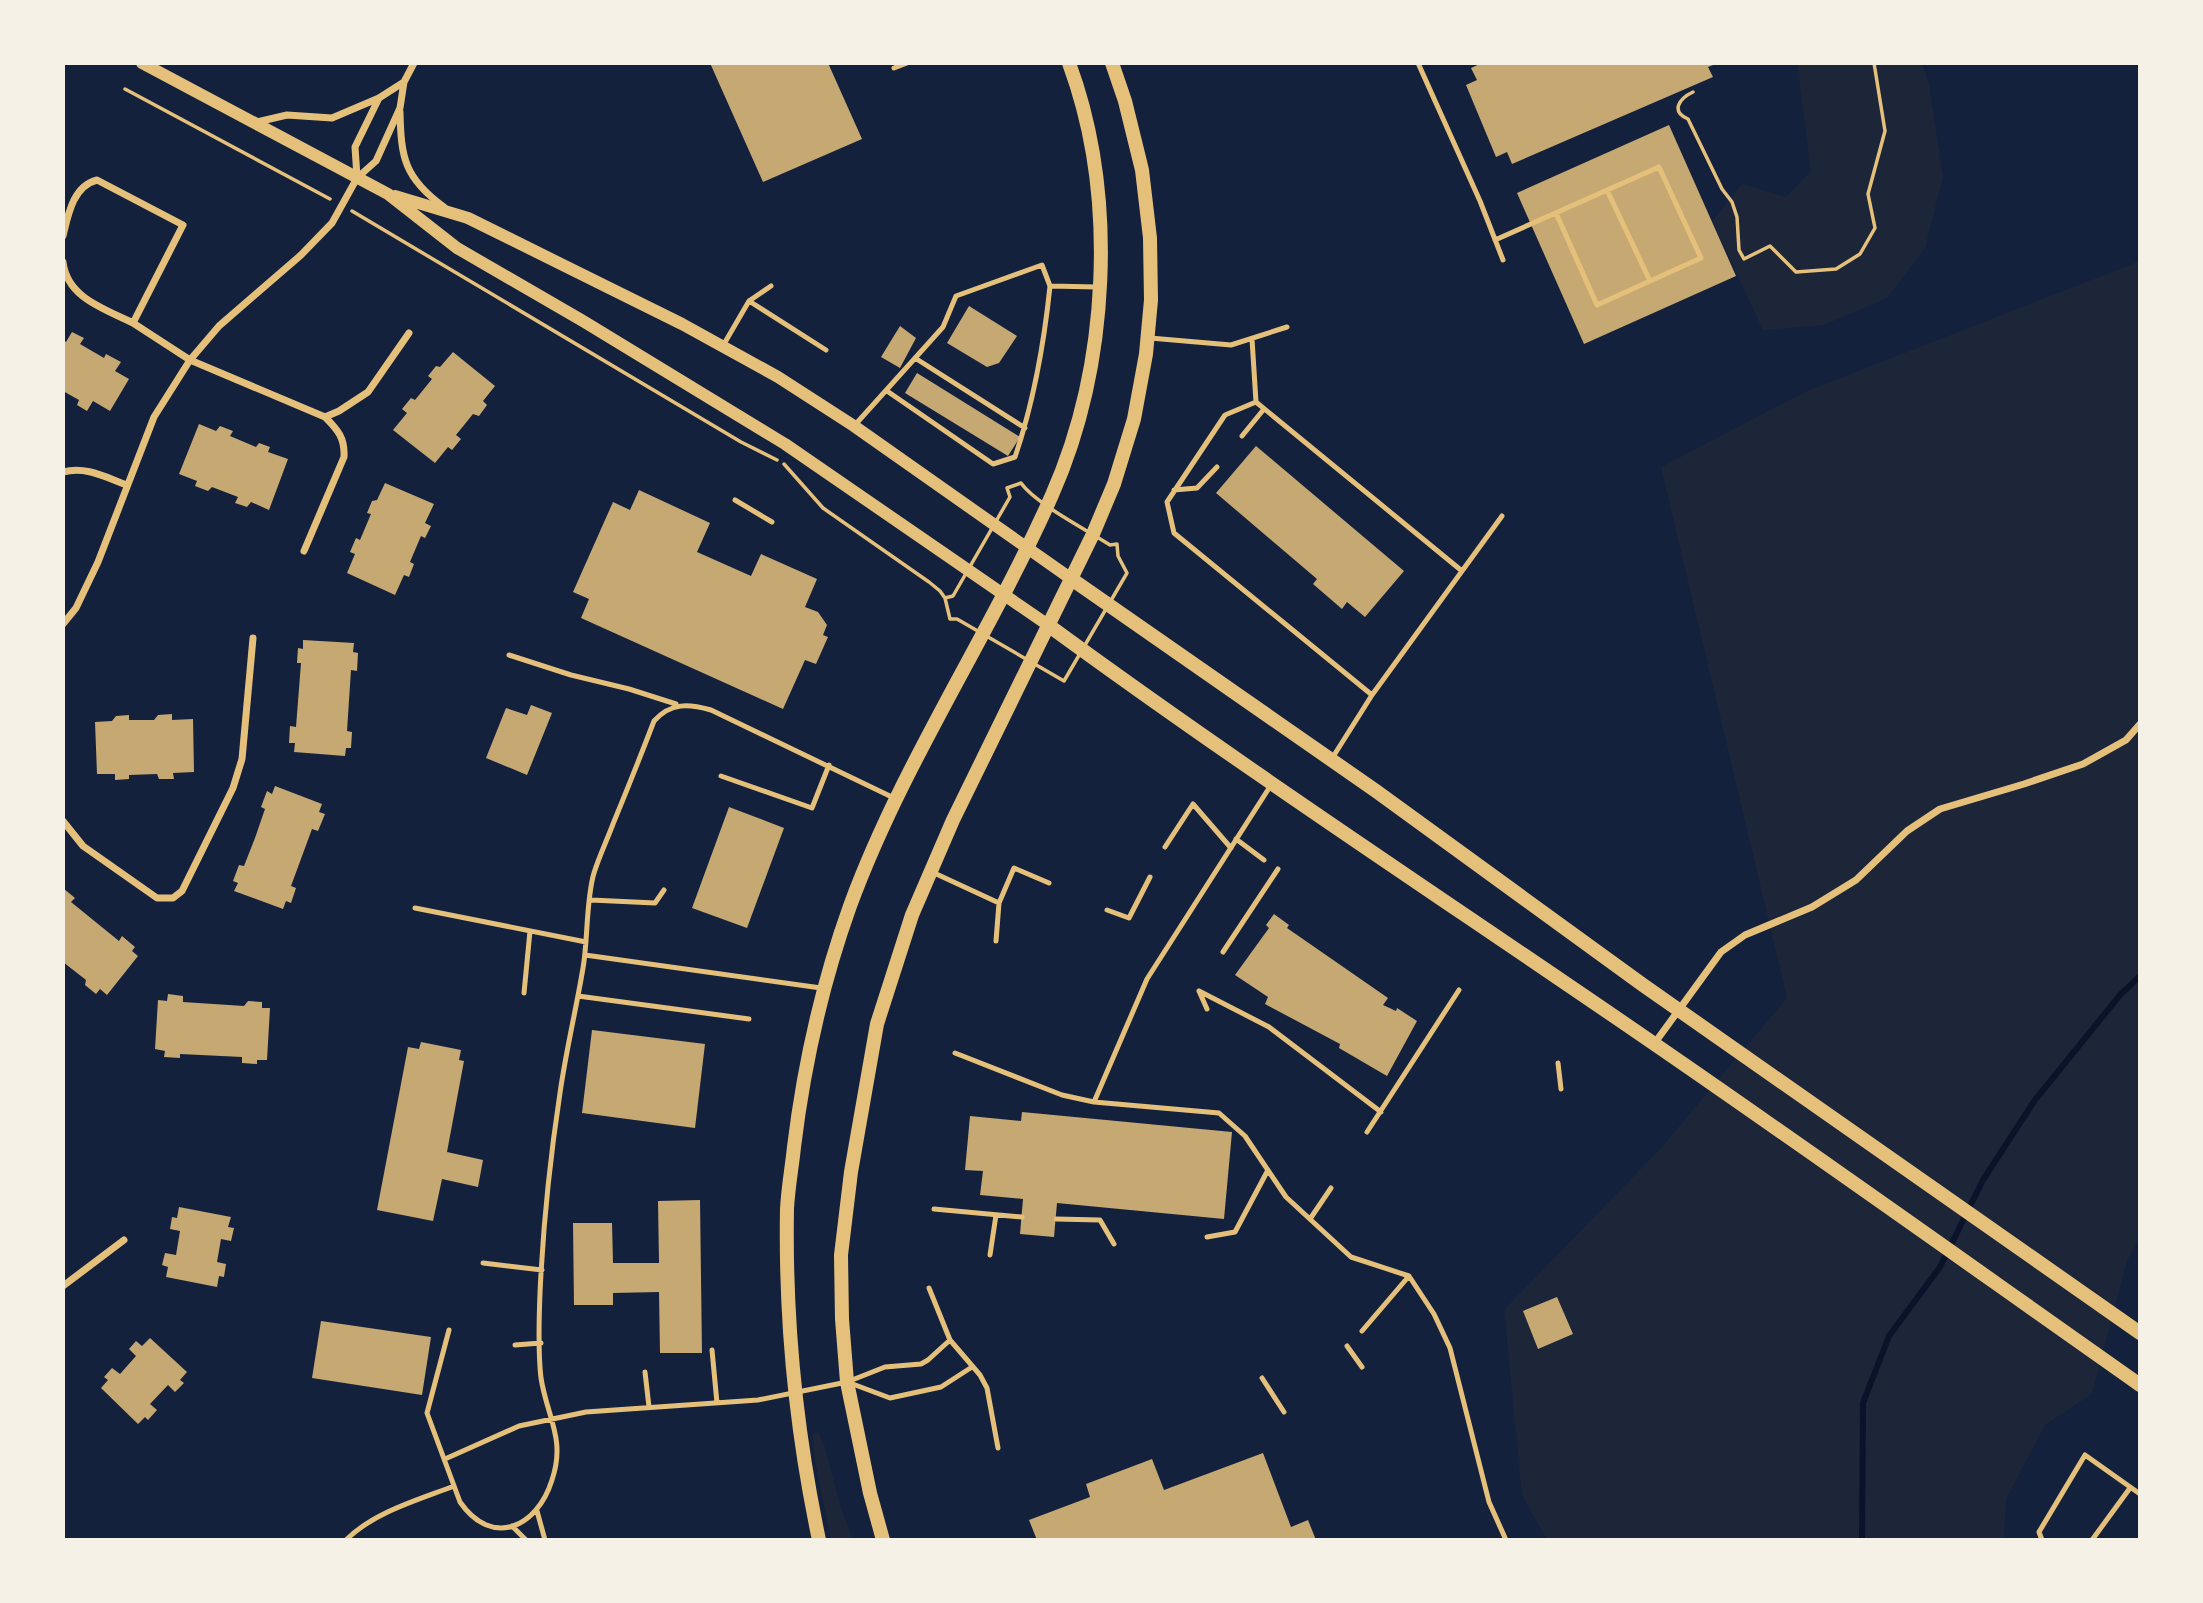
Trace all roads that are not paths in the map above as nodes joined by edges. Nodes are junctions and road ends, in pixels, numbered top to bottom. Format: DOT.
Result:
graph roads {
  1 [pos="142,63"];
  2 [pos="414,63"];
  3 [pos="906,63"];
  4 [pos="1069,63"];
  5 [pos="1112,63"];
  6 [pos="1418,63"];
  7 [pos="894,68"];
  8 [pos="404,82"];
  9 [pos="379,98"];
  10 [pos="400,108"];
  11 [pos="253,123"];
  12 [pos="357,178"];
  13 [pos="1607,190"];
  14 [pos="387,194"];
  15 [pos="453,213"];
  16 [pos="1556,213"];
  17 [pos="63,236"];
  18 [pos="1495,240"];
  19 [pos="1503,260"];
  20 [pos="63,262"];
  21 [pos="1650,281"];
  22 [pos="771,286"];
  23 [pos="1050,286"];
  24 [pos="1100,288"];
  25 [pos="749,301"];
  26 [pos="133,323"];
  27 [pos="1287,327"];
  28 [pos="409,334"];
  29 [pos="1147,337"];
  30 [pos="1252,339"];
  31 [pos="723,346"];
  32 [pos="826,350"];
  33 [pos="915,358"];
  34 [pos="190,360"];
  35 [pos="887,390"];
  36 [pos="1256,402"];
  37 [pos="1264,409"];
  38 [pos="325,417"];
  39 [pos="855,426"];
  40 [pos="1025,428"];
  41 [pos="1242,436"];
  42 [pos="1217,467"];
  43 [pos="63,472"];
  44 [pos="127,485"];
  45 [pos="1174,490"];
  46 [pos="735,500"];
  47 [pos="1502,516"];
  48 [pos="772,522"];
  49 [pos="1027,547"];
  50 [pos="304,551"];
  51 [pos="1462,571"];
  52 [pos="1070,578"];
  53 [pos="1003,592"];
  54 [pos="63,624"];
  55 [pos="1048,625"];
  56 [pos="253,638"];
  57 [pos="509,655"];
  58 [pos="1372,695"];
  59 [pos="679,705"];
  60 [pos="2140,724"];
  61 [pos="1331,760"];
  62 [pos="829,765"];
  63 [pos="721,776"];
  64 [pos="1272,784"];
  65 [pos="897,799"];
  66 [pos="63,821"];
  67 [pos="1236,839"];
  68 [pos="1165,847"];
  69 [pos="1231,848"];
  70 [pos="1264,860"];
  71 [pos="1278,869"];
  72 [pos="930,871"];
  73 [pos="1150,877"];
  74 [pos="1049,883"];
  75 [pos="664,890"];
  76 [pos="591,900"];
  77 [pos="999,903"];
  78 [pos="415,908"];
  79 [pos="1107,910"];
  80 [pos="530,931"];
  81 [pos="996,941"];
  82 [pos="586,942"];
  83 [pos="1223,953"];
  84 [pos="585,955"];
  85 [pos="824,988"];
  86 [pos="1459,990"];
  87 [pos="524,993"];
  88 [pos="578,996"];
  89 [pos="1207,1009"];
  90 [pos="1678,1010"];
  91 [pos="749,1019"];
  92 [pos="1654,1044"];
  93 [pos="955,1053"];
  94 [pos="1558,1063"];
  95 [pos="1561,1089"];
  96 [pos="1094,1102"];
  97 [pos="1381,1112"];
  98 [pos="1367,1132"];
  99 [pos="1268,1170"];
  100 [pos="1331,1188"];
  101 [pos="934,1209"];
  102 [pos="996,1215"];
  103 [pos="1022,1217"];
  104 [pos="1056,1219"];
  105 [pos="1310,1219"];
  106 [pos="1207,1237"];
  107 [pos="124,1240"];
  108 [pos="1114,1244"];
  109 [pos="990,1255"];
  110 [pos="483,1263"];
  111 [pos="542,1270"];
  112 [pos="1409,1276"];
  113 [pos="63,1286"];
  114 [pos="929,1288"];
  115 [pos="449,1330"];
  116 [pos="1362,1331"];
  117 [pos="2140,1333"];
  118 [pos="950,1340"];
  119 [pos="541,1343"];
  120 [pos="515,1345"];
  121 [pos="1347,1346"];
  122 [pos="712,1350"];
  123 [pos="972,1367"];
  124 [pos="1362,1367"];
  125 [pos="645,1372"];
  126 [pos="1262,1378"];
  127 [pos="847,1382"];
  128 [pos="2140,1385"];
  129 [pos="795,1394"];
  130 [pos="717,1403"];
  131 [pos="649,1408"];
  132 [pos="1284,1412"];
  133 [pos="551,1419"];
  134 [pos="998,1448"];
  135 [pos="445,1459"];
  136 [pos="454,1486"];
  137 [pos="2130,1488"];
  138 [pos="2140,1494"];
  139 [pos="537,1511"];
  140 [pos="512,1526"];
  141 [pos="346,1540"];
  142 [pos="526,1540"];
  143 [pos="545,1540"];
  144 [pos="819,1540"];
  145 [pos="883,1540"];
  146 [pos="1506,1540"];
  147 [pos="2042,1540"];
  148 [pos="2092,1540"];
  1 -- 11 [label="street"];
  2 -- 8 [label="street"];
  3 -- 7 [label="lane"];
  4 -- 24 [label="main road"];
  5 -- 29 [label="main road"];
  6 -- 18 [label="lane"];
  8 -- 9 [label="street"];
  8 -- 10 [label="street"];
  9 -- 11 [label="street"];
  9 -- 12 [label="street"];
  10 -- 12 [label="street"];
  10 -- 15 [label="street"];
  11 -- 12 [label="street"];
  12 -- 14 [label="street"];
  12 -- 34 [label="street"];
  13 -- 16 [label="lane"];
  13 -- 21 [label="lane"];
  13 -- 21 [label="lane"];
  14 -- 15 [label="street"];
  14 -- 53 [label="street"];
  15 -- 31 [label="street"];
  16 -- 18 [label="lane"];
  16 -- 21 [label="lane"];
  17 -- 26 [label="street"];
  18 -- 19 [label="lane"];
  20 -- 26 [label="street"];
  22 -- 25 [label="lane"];
  23 -- 24 [label="lane"];
  23 -- 33 [label="lane"];
  23 -- 40 [label="lane"];
  24 -- 49 [label="main road"];
  25 -- 31 [label="lane"];
  25 -- 32 [label="lane"];
  26 -- 34 [label="street"];
  27 -- 30 [label="lane"];
  28 -- 38 [label="street"];
  29 -- 30 [label="lane"];
  29 -- 52 [label="main road"];
  30 -- 36 [label="lane"];
  31 -- 39 [label="street"];
  33 -- 35 [label="lane"];
  33 -- 40 [label="lane"];
  34 -- 38 [label="street"];
  34 -- 44 [label="street"];
  35 -- 39 [label="lane"];
  35 -- 40 [label="lane"];
  36 -- 37 [label="lane"];
  36 -- 45 [label="lane"];
  37 -- 41 [label="lane"];
  37 -- 51 [label="lane"];
  38 -- 50 [label="street"];
  39 -- 49 [label="street"];
  42 -- 45 [label="lane"];
  43 -- 44 [label="street"];
  44 -- 54 [label="street"];
  45 -- 58 [label="lane"];
  46 -- 48 [label="lane"];
  47 -- 51 [label="lane"];
  49 -- 52 [label="street"];
  49 -- 53 [label="main road"];
  51 -- 58 [label="lane"];
  52 -- 55 [label="main road"];
  52 -- 61 [label="main road"];
  53 -- 55 [label="street"];
  53 -- 65 [label="main road"];
  55 -- 64 [label="main road"];
  55 -- 72 [label="main road"];
  56 -- 66 [label="street"];
  57 -- 59 [label="lane"];
  58 -- 61 [label="lane"];
  59 -- 62 [label="lane"];
  59 -- 76 [label="lane"];
  60 -- 90 [label="street"];
  61 -- 90 [label="main road"];
  62 -- 63 [label="lane"];
  62 -- 65 [label="lane"];
  64 -- 67 [label="lane"];
  64 -- 92 [label="main road"];
  65 -- 85 [label="main road"];
  67 -- 69 [label="lane"];
  67 -- 70 [label="lane"];
  68 -- 69 [label="lane"];
  69 -- 96 [label="lane"];
  71 -- 83 [label="lane"];
  72 -- 77 [label="lane"];
  72 -- 127 [label="main road"];
  73 -- 79 [label="lane"];
  74 -- 77 [label="lane"];
  75 -- 76 [label="lane"];
  76 -- 82 [label="lane"];
  77 -- 81 [label="lane"];
  78 -- 80 [label="lane"];
  80 -- 82 [label="lane"];
  80 -- 87 [label="lane"];
  82 -- 84 [label="lane"];
  84 -- 85 [label="lane"];
  84 -- 88 [label="lane"];
  85 -- 129 [label="main road"];
  86 -- 97 [label="lane"];
  88 -- 91 [label="lane"];
  88 -- 111 [label="lane"];
  89 -- 97 [label="lane"];
  90 -- 92 [label="street"];
  90 -- 117 [label="main road"];
  92 -- 128 [label="main road"];
  93 -- 96 [label="lane"];
  94 -- 95 [label="lane"];
  96 -- 99 [label="lane"];
  97 -- 98 [label="lane"];
  99 -- 105 [label="lane"];
  99 -- 106 [label="lane"];
  100 -- 105 [label="lane"];
  101 -- 102 [label="lane"];
  102 -- 103 [label="lane"];
  102 -- 109 [label="lane"];
  104 -- 108 [label="lane"];
  105 -- 112 [label="lane"];
  107 -- 113 [label="street"];
  110 -- 111 [label="lane"];
  111 -- 119 [label="lane"];
  112 -- 116 [label="lane"];
  112 -- 146 [label="lane"];
  114 -- 118 [label="lane"];
  115 -- 135 [label="lane"];
  118 -- 123 [label="lane"];
  118 -- 127 [label="lane"];
  119 -- 120 [label="lane"];
  119 -- 133 [label="lane"];
  121 -- 124 [label="lane"];
  122 -- 130 [label="lane"];
  123 -- 127 [label="lane"];
  123 -- 134 [label="lane"];
  125 -- 131 [label="lane"];
  126 -- 132 [label="lane"];
  127 -- 129 [label="lane"];
  127 -- 145 [label="main road"];
  129 -- 130 [label="lane"];
  129 -- 144 [label="main road"];
  130 -- 131 [label="lane"];
  131 -- 133 [label="lane"];
  133 -- 135 [label="lane"];
  133 -- 139 [label="lane"];
  135 -- 136 [label="lane"];
  136 -- 140 [label="lane"];
  136 -- 141 [label="lane"];
  137 -- 138 [label="lane"];
  137 -- 147 [label="lane"];
  137 -- 148 [label="lane"];
  139 -- 140 [label="lane"];
  139 -- 143 [label="lane"];
  140 -- 142 [label="lane"];
}
